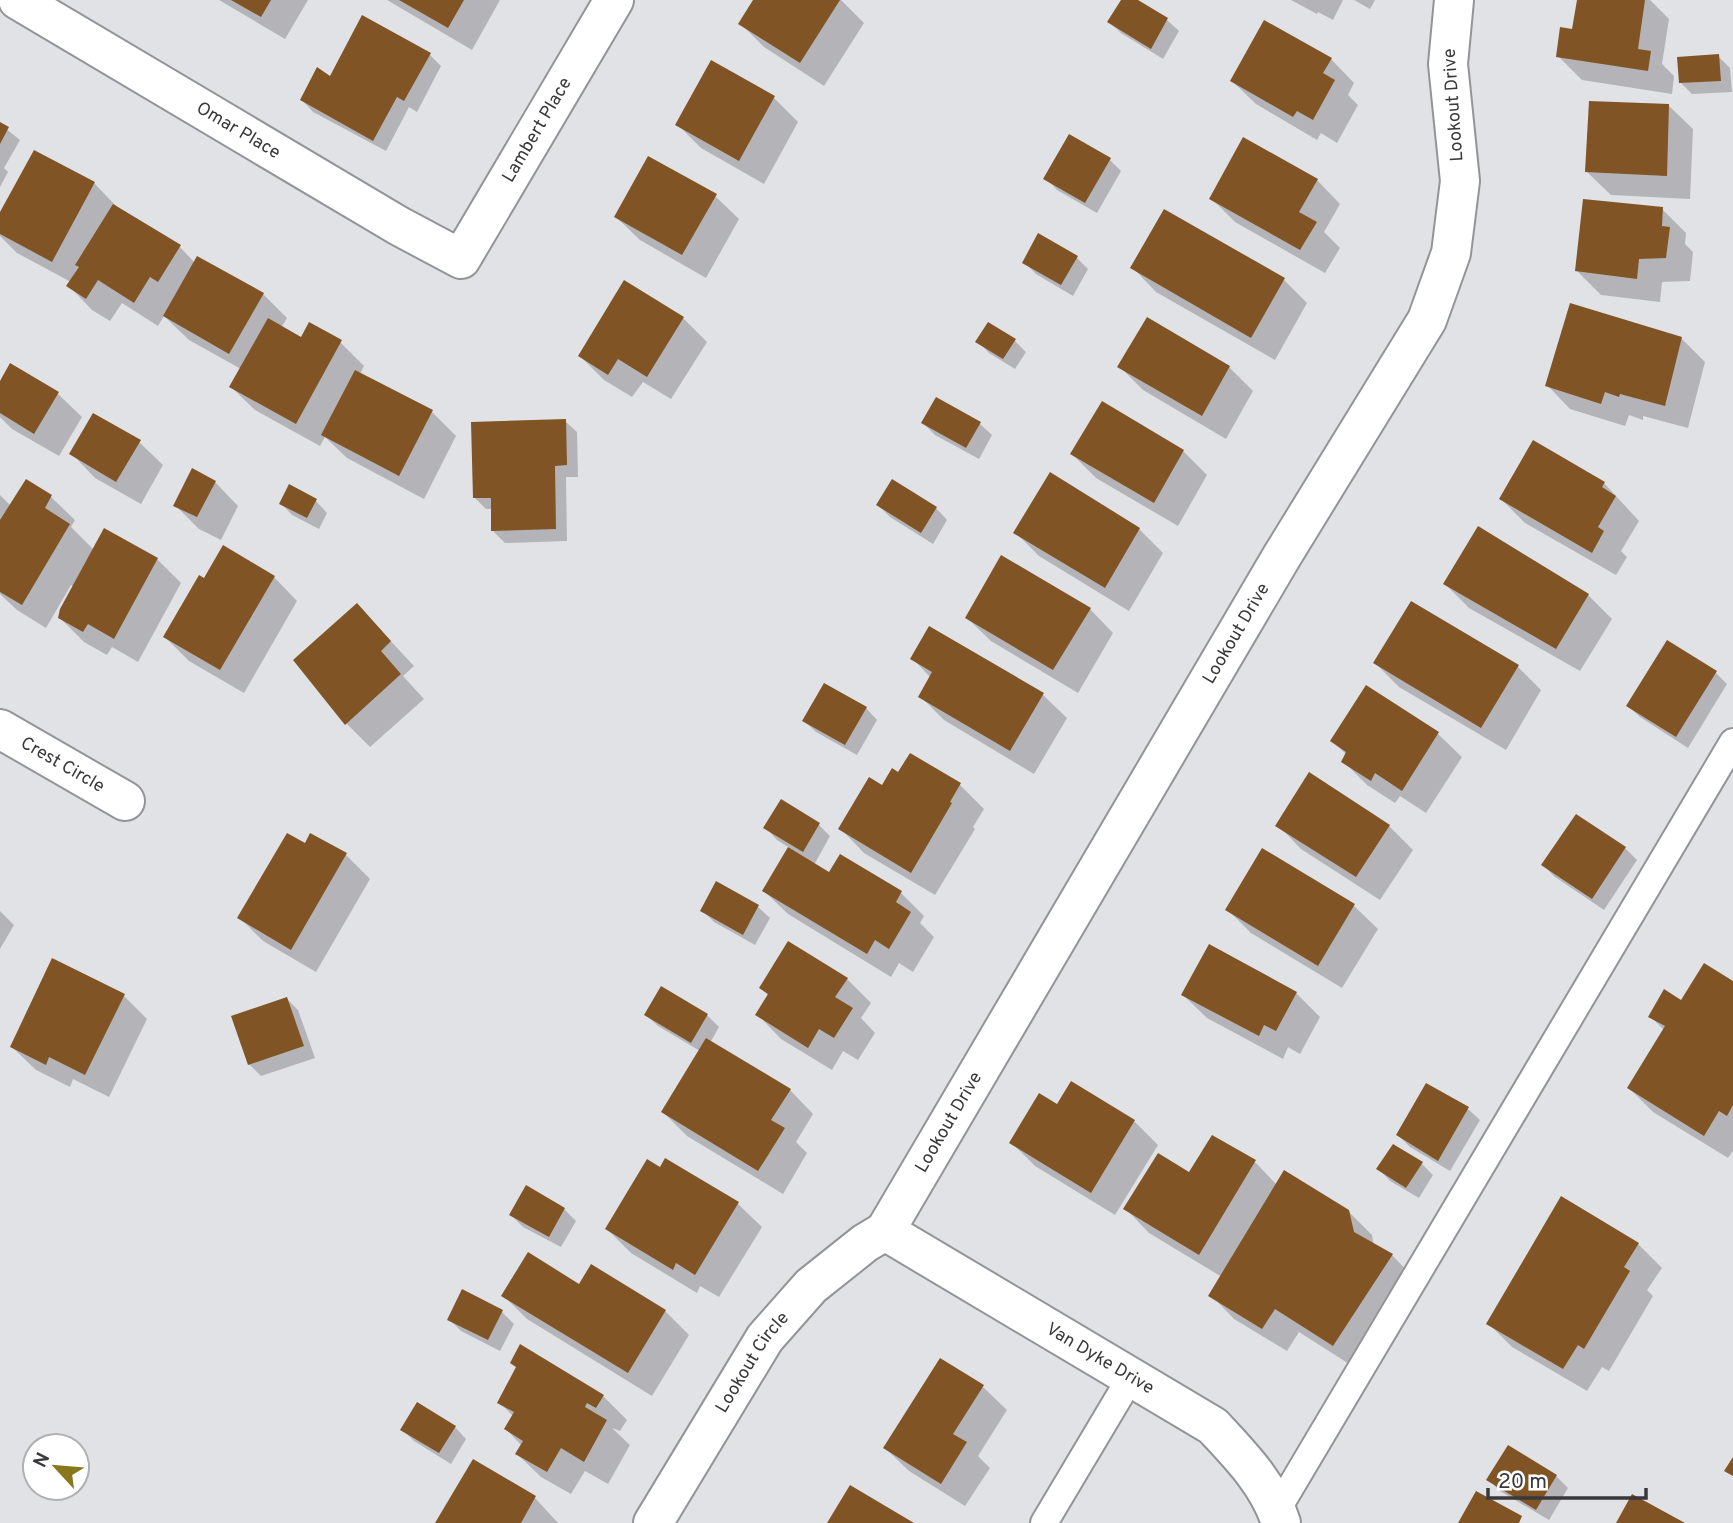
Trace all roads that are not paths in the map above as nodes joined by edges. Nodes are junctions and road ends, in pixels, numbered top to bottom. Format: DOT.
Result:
graph roads {
  1 [pos="18,0"];
  2 [pos="614,0"];
  3 [pos="1454,0"];
  4 [pos="461,259"];
  5 [pos="0,729"];
  6 [pos="1733,742"];
  7 [pos="125,801"];
  8 [pos="885,1231"];
  9 [pos="1131,1377"];
  10 [pos="1279,1516"];
  11 [pos="653,1523"];
  12 [pos="1044,1523"];
  1 -- 4 [label="street, Omar Place"];
  2 -- 4 [label="street, Lambert Place"];
  3 -- 8 [label="street, Lookout Drive"];
  5 -- 7 [label="street, Crest Circle"];
  6 -- 10 [label="lane"];
  8 -- 9 [label="street, Van Dyke Drive"];
  8 -- 11 [label="street, Lookout Circle"];
  9 -- 10 [label="street, Van Dyke Drive"];
  9 -- 12 [label="lane"];
}
